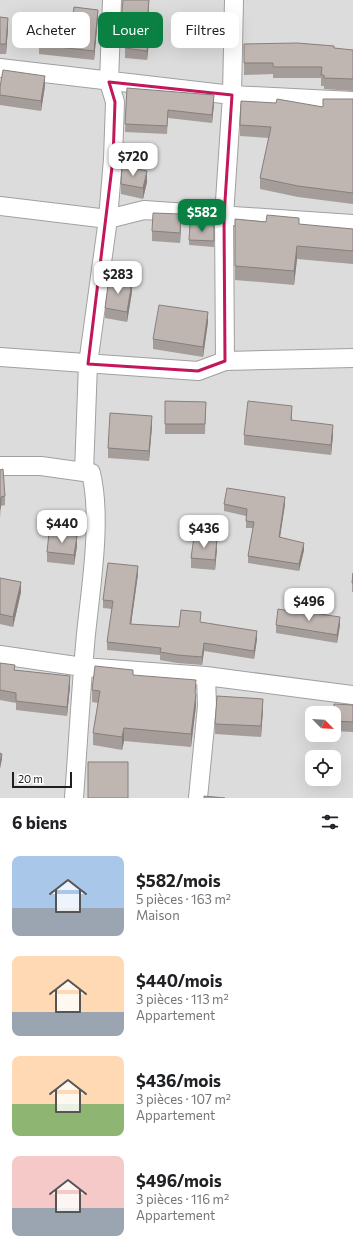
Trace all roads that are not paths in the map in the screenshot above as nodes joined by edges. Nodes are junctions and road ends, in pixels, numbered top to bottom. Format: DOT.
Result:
graph roads {
  1 [pos="112,0"];
  2 [pos="234,0"];
  3 [pos="0,68"];
  4 [pos="109,82"];
  5 [pos="232,94"];
  6 [pos="353,101"];
  7 [pos="0,206"];
  8 [pos="224,216"];
  9 [pos="108,219"];
  10 [pos="353,224"];
  11 [pos="0,357"];
  12 [pos="353,358"];
  13 [pos="225,361"];
  14 [pos="88,364"];
  15 [pos="0,466"];
  16 [pos="84,472"];
  17 [pos="0,655"];
  18 [pos="83,667"];
  19 [pos="206,676"];
  20 [pos="353,695"];
  21 [pos="74,798"];
  22 [pos="198,798"];
  1 -- 4 [label="street"];
  2 -- 5 [label="street"];
  3 -- 4 [label="street"];
  4 -- 5 [label="street"];
  4 -- 9 [label="street"];
  5 -- 6 [label="street"];
  5 -- 8 [label="street"];
  7 -- 9 [label="street"];
  8 -- 9 [label="street"];
  8 -- 10 [label="street"];
  8 -- 13 [label="street"];
  9 -- 14 [label="street"];
  11 -- 14 [label="street"];
  12 -- 13 [label="street"];
  13 -- 14 [label="street"];
  14 -- 16 [label="street"];
  15 -- 16 [label="street"];
  16 -- 18 [label="street"];
  17 -- 18 [label="street"];
  18 -- 19 [label="street"];
  18 -- 21 [label="street"];
  19 -- 20 [label="street"];
  19 -- 22 [label="street"];
}
